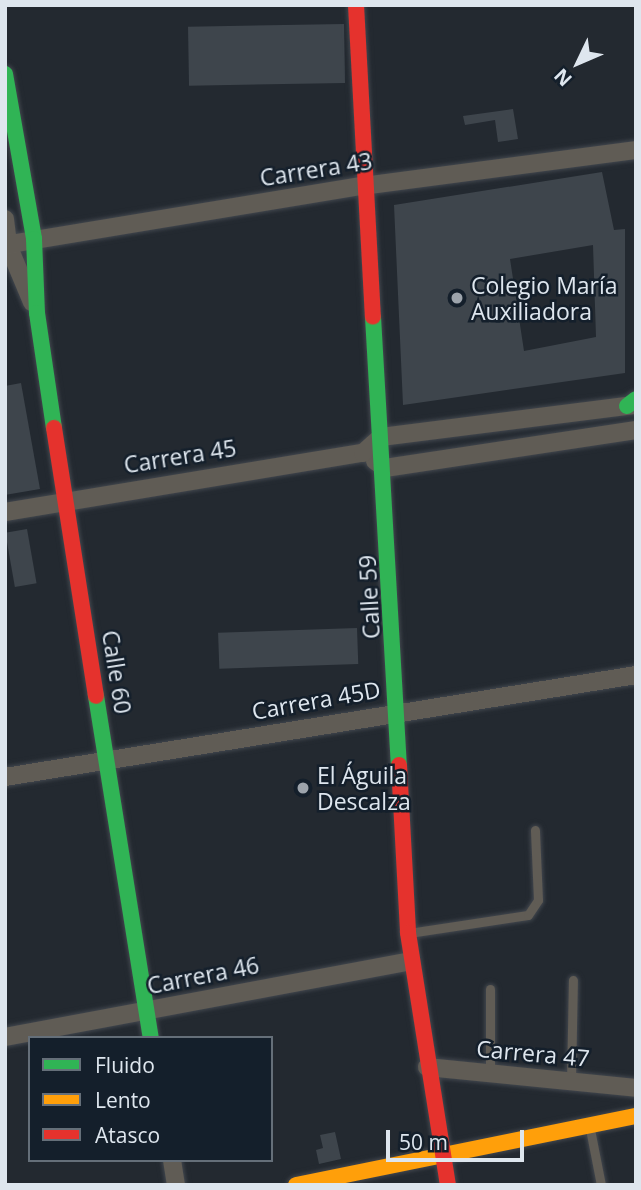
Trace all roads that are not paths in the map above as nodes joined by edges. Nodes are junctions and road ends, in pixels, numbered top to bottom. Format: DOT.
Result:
graph roads {
  1 [pos="356,5"];
  2 [pos="5,74"];
  3 [pos="636,150"];
  4 [pos="363,186"];
  5 [pos="5,219"];
  6 [pos="34,239"];
  7 [pos="7,245"];
  8 [pos="37,313"];
  9 [pos="628,405"];
  10 [pos="534,418"];
  11 [pos="506,421"];
  12 [pos="636,430"];
  13 [pos="617,433"];
  14 [pos="382,437"];
  15 [pos="537,445"];
  16 [pos="510,449"];
  17 [pos="363,453"];
  18 [pos="385,467"];
  19 [pos="64,499"];
  20 [pos="5,512"];
  21 [pos="636,675"];
  22 [pos="398,710"];
  23 [pos="106,761"];
  24 [pos="5,777"];
  25 [pos="535,830"];
  26 [pos="408,933"];
  27 [pos="410,961"];
  28 [pos="573,980"];
  29 [pos="490,989"];
  30 [pos="147,1011"];
  31 [pos="151,1036"];
  32 [pos="5,1037"];
  33 [pos="427,1067"];
  34 [pos="490,1073"];
  35 [pos="571,1081"];
  36 [pos="636,1087"];
  37 [pos="636,1116"];
  38 [pos="590,1129"];
  39 [pos="444,1157"];
  40 [pos="172,1162"];
  41 [pos="176,1185"];
  42 [pos="296,1185"];
  43 [pos="448,1185"];
  44 [pos="601,1185"];
  1 -- 4 [label="street, Calle 59"];
  2 -- 6 [label="street, Calle 60"];
  3 -- 4 [label="street, Carrera 43"];
  4 -- 6 [label="street, Carrera 43"];
  4 -- 14 [label="street, Calle 59"];
  5 -- 7 [label="street, Calle 60"];
  6 -- 7 [label="street, Carrera 43"];
  6 -- 8 [label="street, Calle 60"];
  7 -- 8 [label="street, Calle 60"];
  8 -- 19 [label="street, Calle 60"];
  9 -- 10 [label="street"];
  9 -- 13 [label="street"];
  10 -- 11 [label="street"];
  10 -- 15 [label="street"];
  11 -- 14 [label="street"];
  11 -- 16 [label="street"];
  12 -- 13 [label="street"];
  13 -- 15 [label="street"];
  14 -- 17 [label="street"];
  14 -- 18 [label="street, Calle 59"];
  15 -- 16 [label="street"];
  16 -- 18 [label="street"];
  17 -- 18 [label="street"];
  17 -- 19 [label="street, Carrera 45"];
  18 -- 22 [label="street, Calle 59"];
  19 -- 20 [label="street, Carrera 45"];
  19 -- 23 [label="street, Calle 60"];
  21 -- 22 [label="street, Carrera 45D"];
  22 -- 23 [label="street, Carrera 45D"];
  22 -- 26 [label="street, Calle 59"];
  23 -- 24 [label="street, Carrera 45D"];
  23 -- 30 [label="street, Calle 60"];
  25 -- 26 [label="lane"];
  26 -- 27 [label="street, Calle 59"];
  27 -- 30 [label="street, Carrera 46"];
  27 -- 33 [label="street, Calle 59"];
  28 -- 35 [label="lane"];
  29 -- 34 [label="lane"];
  30 -- 31 [label="street, Calle 60"];
  30 -- 32 [label="street, Carrera 46"];
  33 -- 34 [label="street, Carrera 47"];
  33 -- 39 [label="street, Calle 59"];
  34 -- 35 [label="street, Carrera 47"];
  35 -- 36 [label="street, Carrera 47"];
  37 -- 38 [label="street"];
  38 -- 39 [label="street"];
  38 -- 44 [label="lane"];
  39 -- 42 [label="street"];
  39 -- 43 [label="street, Calle 59"];
  40 -- 41 [label="street"];
}
